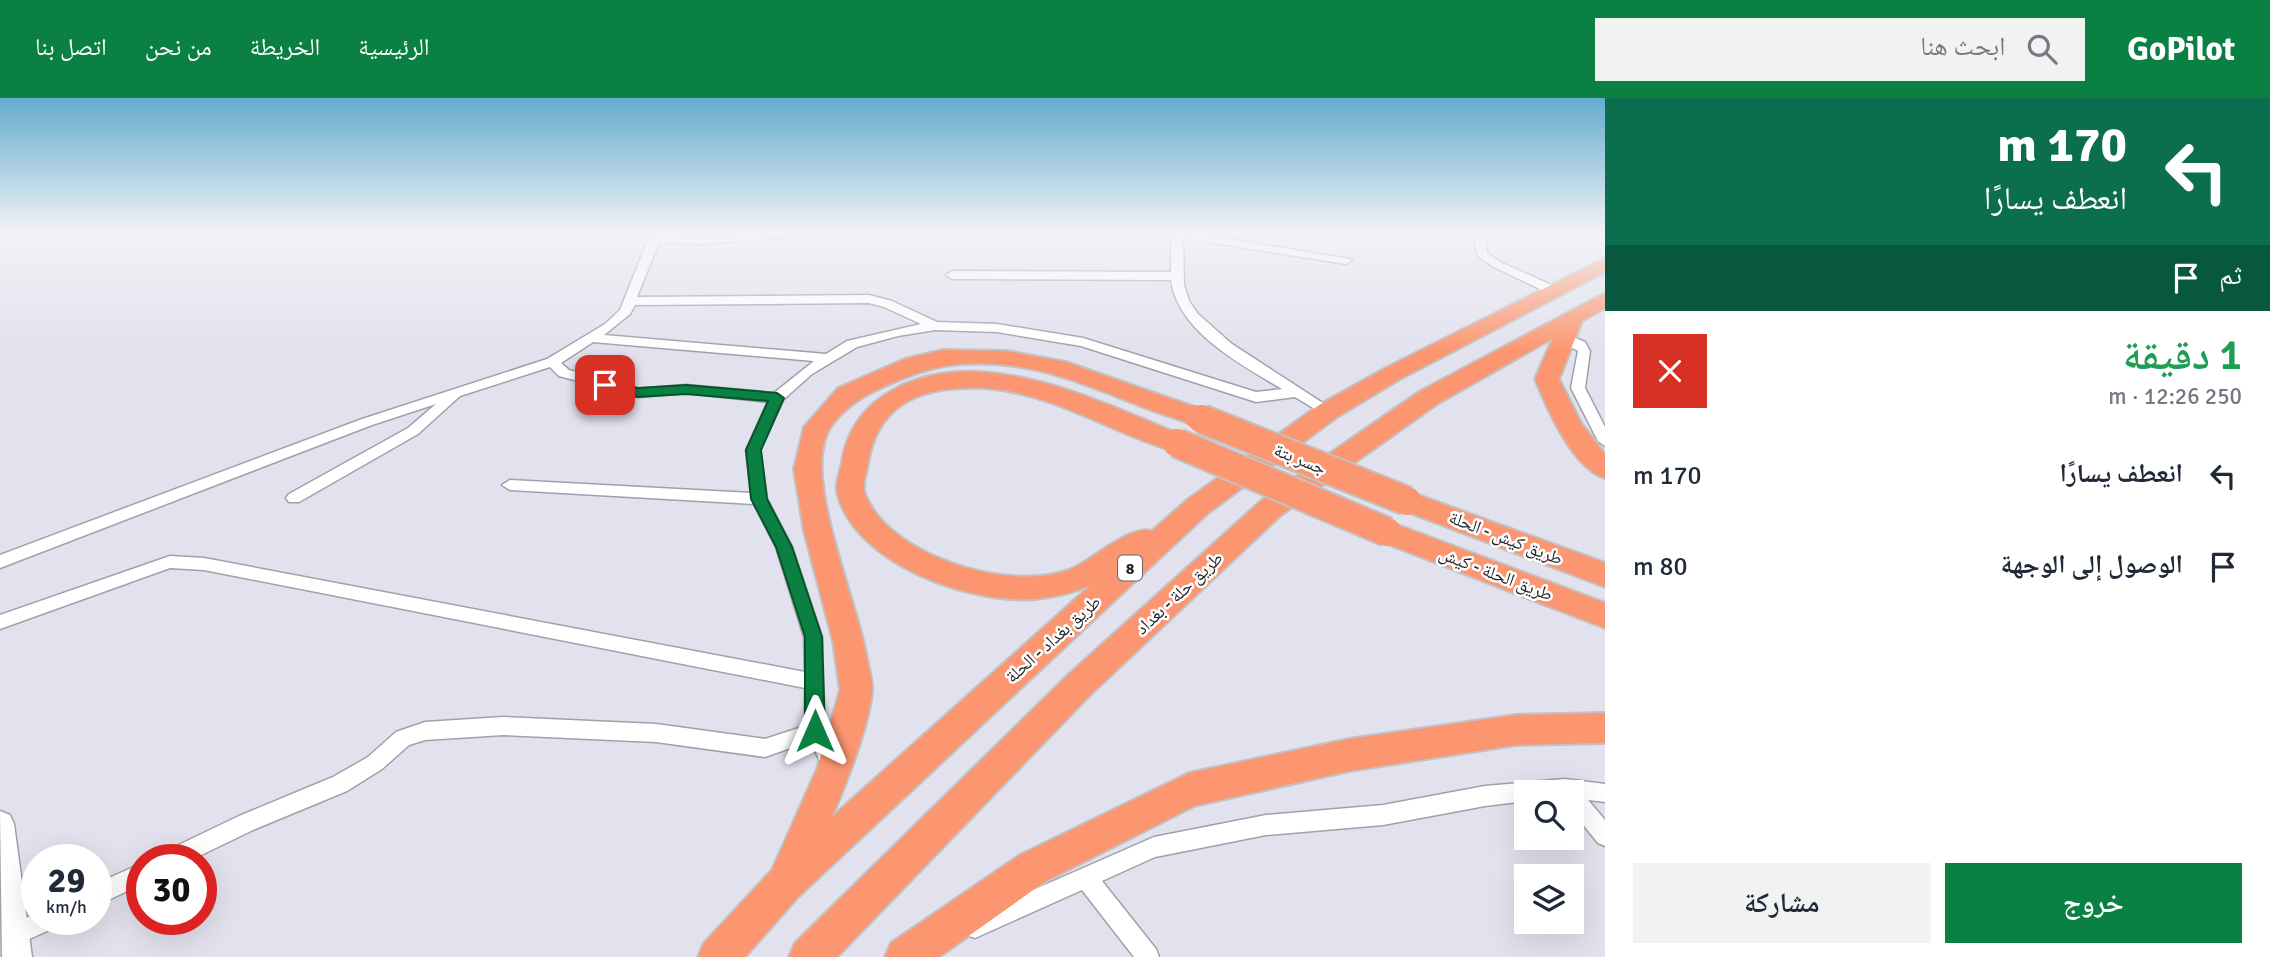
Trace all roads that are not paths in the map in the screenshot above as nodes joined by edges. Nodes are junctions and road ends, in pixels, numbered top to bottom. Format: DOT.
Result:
graph roads {
  1 [pos="641,272"];
  2 [pos="1176,272"];
  3 [pos="1523,272"];
  4 [pos="1588,272"];
  5 [pos="952,275"];
  6 [pos="1176,276"];
  7 [pos="1560,286"];
  8 [pos="630,301"];
  9 [pos="1587,310"];
  10 [pos="934,326"];
  11 [pos="590,338"];
  12 [pos="826,358"];
  13 [pos="552,362"];
  14 [pos="464,389"];
  15 [pos="1298,392"];
  16 [pos="777,398"];
  17 [pos="1328,411"];
  18 [pos="1605,441"];
  19 [pos="1605,469"];
  20 [pos="510,485"];
  21 [pos="294,498"];
  22 [pos="759,499"];
  23 [pos="1407,501"];
  24 [pos="1197,507"];
  25 [pos="1387,532"];
  26 [pos="0,562"];
  27 [pos="1605,575"];
  28 [pos="1605,617"];
  29 [pos="0,622"];
  30 [pos="815,682"];
  31 [pos="1605,728"];
  32 [pos="815,731"];
  33 [pos="834,769"];
  34 [pos="1584,792"];
  35 [pos="1605,793"];
  36 [pos="1514,795"];
  37 [pos="1584,811"];
  38 [pos="0,824"];
  39 [pos="1605,836"];
  40 [pos="202,844"];
  41 [pos="1086,878"];
  42 [pos="785,884"];
  43 [pos="16,946"];
  44 [pos="718,957"];
  45 [pos="809,957"];
  46 [pos="906,957"];
  47 [pos="1148,957"];
  1 -- 8 [label="street"];
  2 -- 6 [label="street"];
  3 -- 7 [label="street"];
  4 -- 7 [label="highway, طريق بغداد - الحلة / 8"];
  5 -- 6 [label="street"];
  6 -- 15 [label="street"];
  7 -- 9 [label="highway"];
  7 -- 9 [label="highway"];
  7 -- 17 [label="highway, طريق بغداد - الحلة / 8"];
  8 -- 10 [label="street"];
  8 -- 11 [label="street"];
  9 -- 18 [label="street"];
  9 -- 19 [label="highway"];
  9 -- 45 [label="highway, طريق حلة - بغداد"];
  10 -- 12 [label="street"];
  10 -- 15 [label="street"];
  11 -- 12 [label="street"];
  11 -- 13 [label="street"];
  12 -- 16 [label="street"];
  13 -- 14 [label="street"];
  13 -- 16 [label="street"];
  14 -- 21 [label="street"];
  14 -- 26 [label="street"];
  15 -- 17 [label="street"];
  16 -- 22 [label="street"];
  17 -- 24 [label="highway, طريق بغداد - الحلة / 8"];
  20 -- 22 [label="street"];
  22 -- 30 [label="street"];
  23 -- 27 [label="highway, طريق كيش - الحلة"];
  23 -- 33 [label="highway, جسر بتة, bridge"];
  24 -- 25 [label="highway, جسر بتة, bridge"];
  24 -- 42 [label="highway, طريق بغداد - الحلة / 8"];
  25 -- 28 [label="highway, طريق الحلة - كيش"];
  29 -- 30 [label="street"];
  30 -- 32 [label="street"];
  31 -- 46 [label="highway"];
  32 -- 33 [label="street"];
  32 -- 40 [label="street"];
  33 -- 42 [label="highway, جسر بتة"];
  34 -- 35 [label="street"];
  36 -- 41 [label="street"];
  37 -- 39 [label="street"];
  38 -- 43 [label="street"];
  41 -- 46 [label="street"];
  41 -- 47 [label="street"];
  42 -- 44 [label="highway, طريق بغداد - الحلة / 8"];
}
